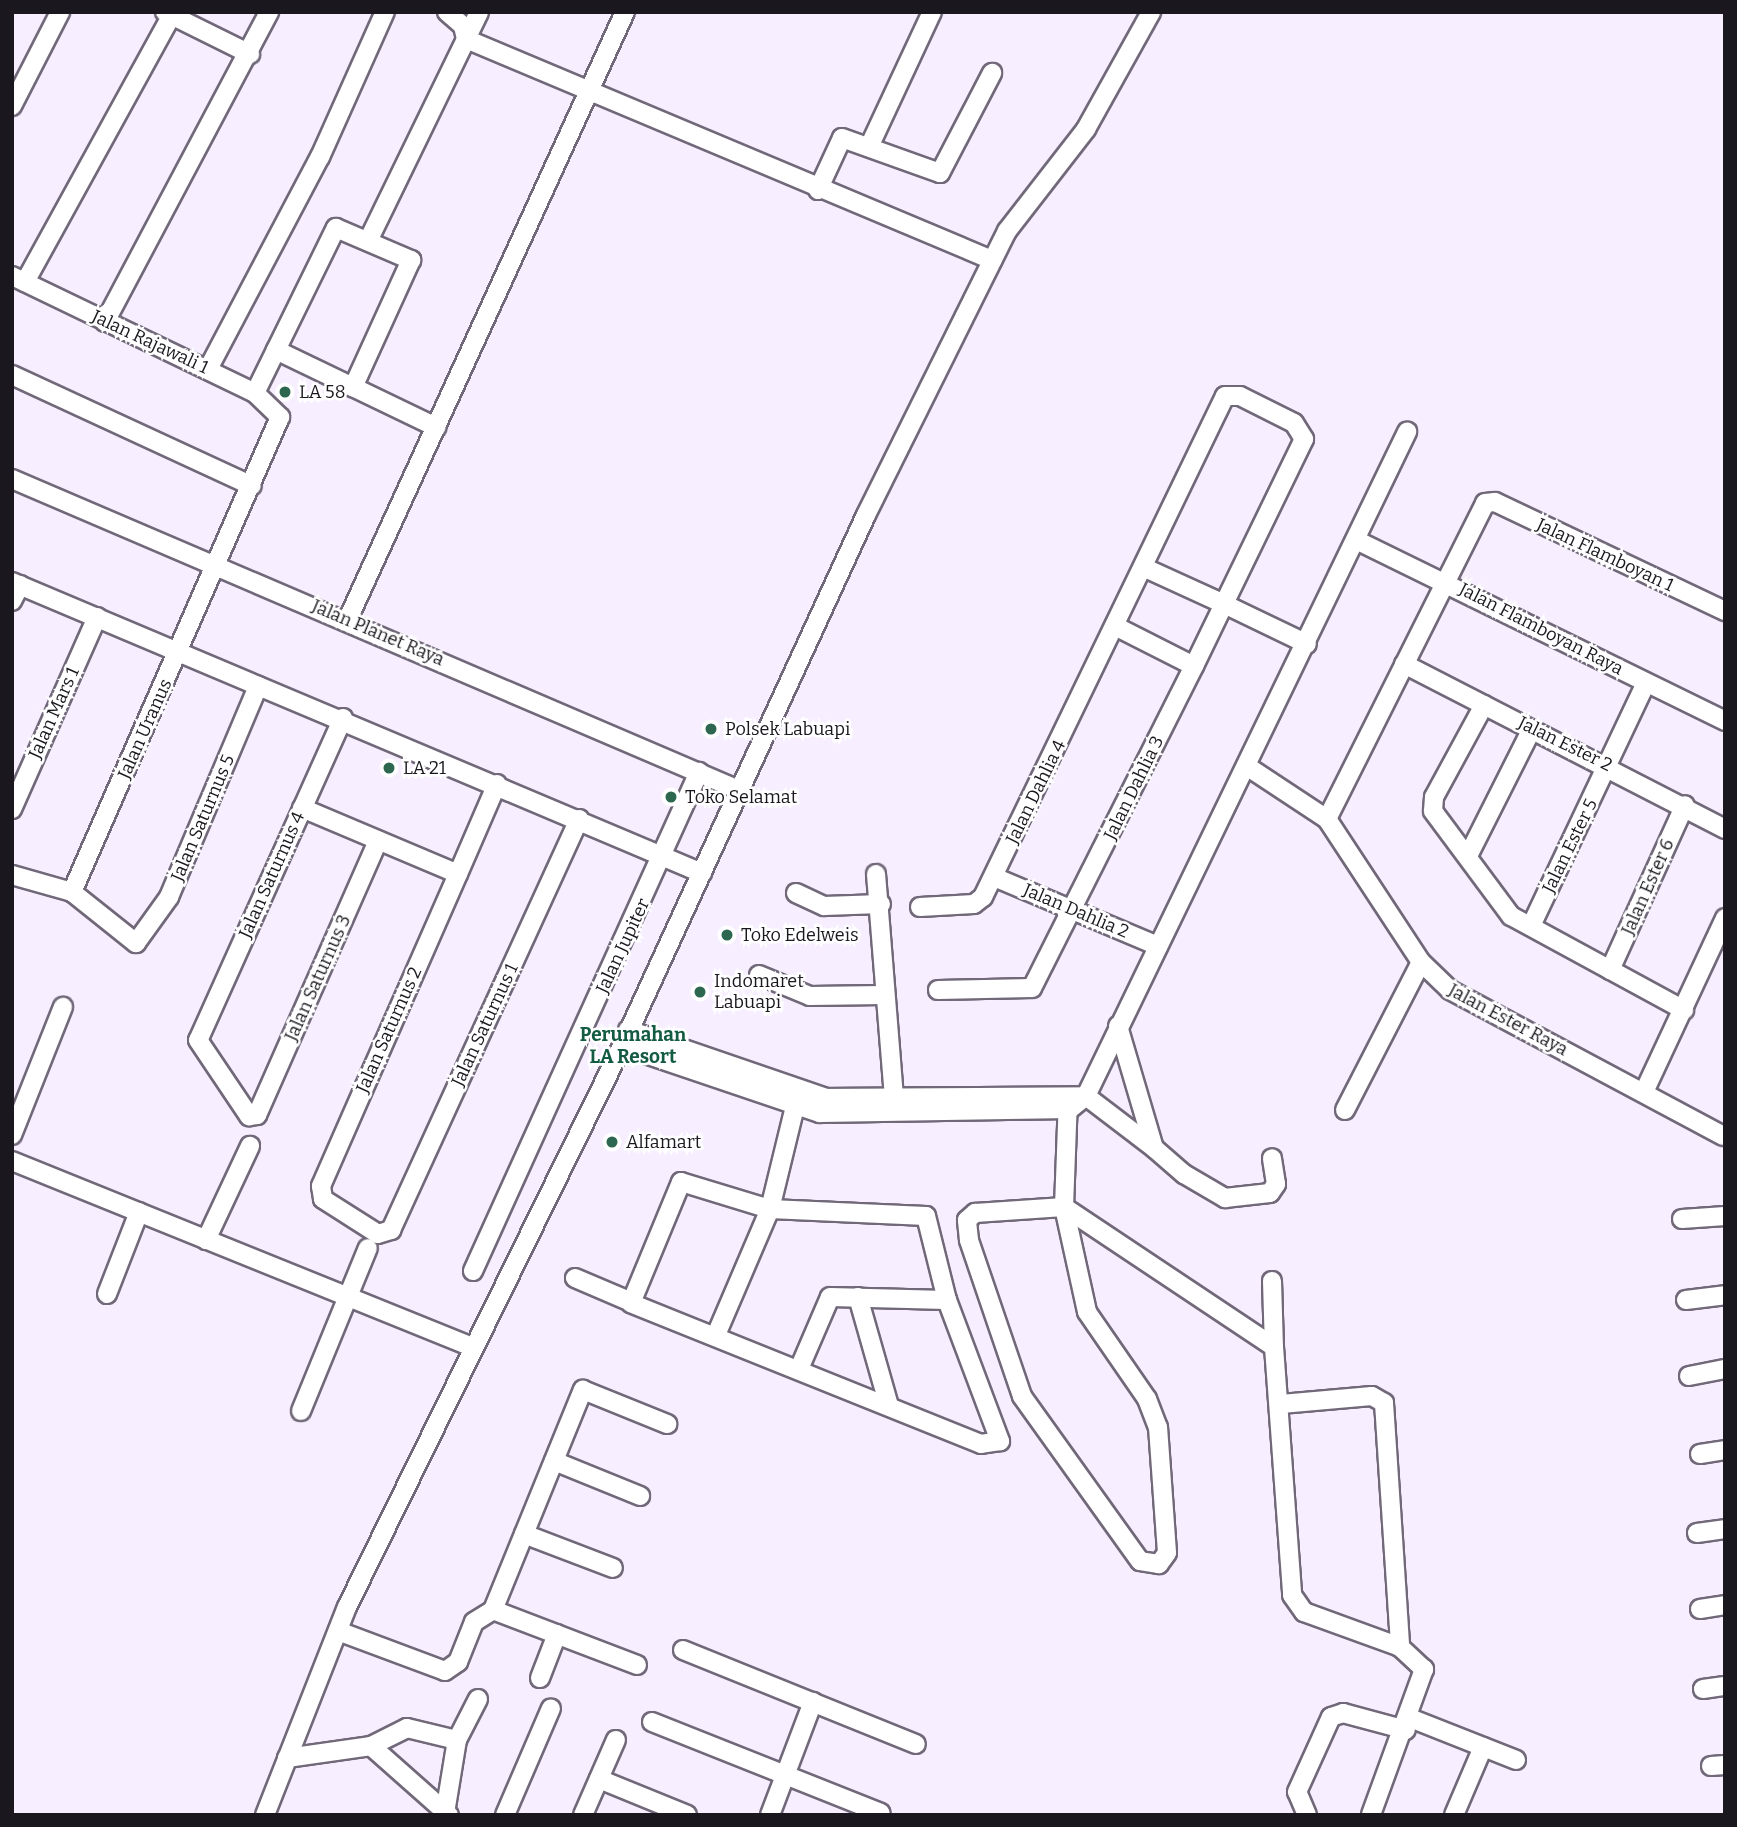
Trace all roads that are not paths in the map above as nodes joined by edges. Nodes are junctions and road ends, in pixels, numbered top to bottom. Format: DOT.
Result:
graph roads {
  1 [pos="60,12"];
  2 [pos="269,12"];
  3 [pos="385,12"];
  4 [pos="447,12"];
  5 [pos="479,12"];
  6 [pos="625,12"];
  7 [pos="932,12"];
  8 [pos="1151,12"];
  9 [pos="169,14"];
  10 [pos="466,39"];
  11 [pos="250,54"];
  12 [pos="992,73"];
  13 [pos="587,89"];
  14 [pos="12,106"];
  15 [pos="869,147"];
  16 [pos="818,190"];
  17 [pos="368,241"];
  18 [pos="992,260"];
  19 [pos="19,279"];
  20 [pos="105,322"];
  21 [pos="276,350"];
  22 [pos="208,369"];
  23 [pos="12,375"];
  24 [pos="353,387"];
  25 [pos="255,393"];
  26 [pos="280,417"];
  27 [pos="436,427"];
  28 [pos="1407,432"];
  29 [pos="12,479"];
  30 [pos="252,486"];
  31 [pos="1356,540"];
  32 [pos="217,565"];
  33 [pos="1145,568"];
  34 [pos="1444,579"];
  35 [pos="15,589"];
  36 [pos="1224,604"];
  37 [pos="1725,611"];
  38 [pos="97,617"];
  39 [pos="348,619"];
  40 [pos="1117,627"];
  41 [pos="1307,645"];
  42 [pos="179,654"];
  43 [pos="1404,664"];
  44 [pos="1194,666"];
  45 [pos="1646,683"];
  46 [pos="258,686"];
  47 [pos="1484,705"];
  48 [pos="343,718"];
  49 [pos="1725,721"];
  50 [pos="1532,729"];
  51 [pos="1609,765"];
  52 [pos="1248,767"];
  53 [pos="699,772"];
  54 [pos="498,784"];
  55 [pos="741,791"];
  56 [pos="1685,805"];
  57 [pos="302,808"];
  58 [pos="12,809"];
  59 [pos="579,819"];
  60 [pos="1327,819"];
  61 [pos="1725,829"];
  62 [pos="378,841"];
  63 [pos="664,856"];
  64 [pos="1468,856"];
  65 [pos="702,873"];
  66 [pos="458,874"];
  67 [pos="876,874"];
  68 [pos="12,875"];
  69 [pos="994,877"];
  70 [pos="72,892"];
  71 [pos="796,893"];
  72 [pos="881,904"];
  73 [pos="920,907"];
  74 [pos="1074,909"];
  75 [pos="1725,918"];
  76 [pos="1531,926"];
  77 [pos="1158,946"];
  78 [pos="1421,962"];
  79 [pos="1611,970"];
  80 [pos="760,975"];
  81 [pos="937,990"];
  82 [pos="884,995"];
  83 [pos="63,1007"];
  84 [pos="1684,1010"];
  85 [pos="1118,1026"];
  86 [pos="625,1038"];
  87 [pos="1644,1092"];
  88 [pos="1086,1096"];
  89 [pos="894,1097"];
  90 [pos="797,1100"];
  91 [pos="947,1101"];
  92 [pos="1069,1103"];
  93 [pos="1345,1110"];
  94 [pos="257,1115"];
  95 [pos="12,1135"];
  96 [pos="1725,1136"];
  97 [pos="250,1146"];
  98 [pos="1154,1148"];
  99 [pos="1272,1158"];
  100 [pos="12,1161"];
  101 [pos="321,1186"];
  102 [pos="1064,1207"];
  103 [pos="771,1209"];
  104 [pos="138,1212"];
  105 [pos="1725,1216"];
  106 [pos="1682,1219"];
  107 [pos="206,1240"];
  108 [pos="368,1248"];
  109 [pos="473,1271"];
  110 [pos="576,1278"];
  111 [pos="1272,1281"];
  112 [pos="107,1294"];
  113 [pos="1725,1295"];
  114 [pos="348,1297"];
  115 [pos="858,1297"];
  116 [pos="947,1300"];
  117 [pos="1686,1300"];
  118 [pos="629,1301"];
  119 [pos="716,1335"];
  120 [pos="472,1347"];
  121 [pos="1274,1347"];
  122 [pos="799,1369"];
  123 [pos="1725,1369"];
  124 [pos="1689,1376"];
  125 [pos="1281,1404"];
  126 [pos="890,1406"];
  127 [pos="301,1411"];
  128 [pos="667,1424"];
  129 [pos="1725,1450"];
  130 [pos="1700,1454"];
  131 [pos="554,1461"];
  132 [pos="640,1496"];
  133 [pos="1725,1529"];
  134 [pos="1697,1533"];
  135 [pos="524,1534"];
  136 [pos="613,1568"];
  137 [pos="1725,1605"];
  138 [pos="1700,1609"];
  139 [pos="493,1610"];
  140 [pos="338,1631"];
  141 [pos="557,1634"];
  142 [pos="1400,1647"];
  143 [pos="682,1650"];
  144 [pos="637,1665"];
  145 [pos="540,1678"];
  146 [pos="1725,1686"];
  147 [pos="1703,1689"];
  148 [pos="478,1699"];
  149 [pos="813,1702"];
  150 [pos="551,1708"];
  151 [pos="652,1723"];
  152 [pos="1408,1724"];
  153 [pos="457,1740"];
  154 [pos="616,1740"];
  155 [pos="916,1744"];
  156 [pos="371,1746"];
  157 [pos="1483,1747"];
  158 [pos="287,1758"];
  159 [pos="1516,1760"];
  160 [pos="786,1774"];
  161 [pos="598,1779"];
  162 [pos="881,1813"];
  163 [pos="447,1814"];
  164 [pos="265,1815"];
  165 [pos="505,1815"];
  166 [pos="583,1815"];
  167 [pos="687,1815"];
  168 [pos="770,1815"];
  169 [pos="1307,1815"];
  170 [pos="1371,1815"];
  171 [pos="1454,1815"];
  1 -- 14 [label="street"];
  2 -- 11 [label="street"];
  3 -- 22 [label="street"];
  4 -- 10 [label="street"];
  5 -- 10 [label="street"];
  6 -- 13 [label="street"];
  7 -- 15 [label="street"];
  8 -- 18 [label="street"];
  9 -- 11 [label="street"];
  9 -- 19 [label="street"];
  10 -- 13 [label="street"];
  10 -- 17 [label="street"];
  11 -- 20 [label="street"];
  12 -- 15 [label="street"];
  13 -- 16 [label="street"];
  13 -- 27 [label="street"];
  15 -- 16 [label="street"];
  16 -- 18 [label="street"];
  17 -- 21 [label="street"];
  17 -- 24 [label="street"];
  18 -- 55 [label="street"];
  19 -- 20 [label="street, Jalan Rajawali 1"];
  20 -- 22 [label="street, Jalan Rajawali 1"];
  21 -- 24 [label="street"];
  21 -- 25 [label="street"];
  22 -- 25 [label="street, Jalan Rajawali 1"];
  23 -- 30 [label="street"];
  24 -- 27 [label="street"];
  25 -- 26 [label="street, Jalan Rajawali 1"];
  26 -- 30 [label="street, Jalan Uranus"];
  27 -- 39 [label="street"];
  28 -- 31 [label="street"];
  29 -- 32 [label="street, Jalan Planet Raya"];
  30 -- 32 [label="street, Jalan Uranus"];
  31 -- 34 [label="street, Jalan Flamboyan Raya"];
  31 -- 41 [label="street"];
  32 -- 39 [label="street, Jalan Planet Raya"];
  32 -- 42 [label="street, Jalan Uranus"];
  33 -- 36 [label="street"];
  33 -- 36 [label="street, Jalan Dahlia 4"];
  33 -- 40 [label="street, Jalan Dahlia 4"];
  34 -- 37 [label="street, Jalan Flamboyan 1"];
  34 -- 43 [label="street"];
  34 -- 45 [label="street, Jalan Flamboyan Raya"];
  35 -- 38 [label="street"];
  36 -- 41 [label="street"];
  36 -- 44 [label="street, Jalan Dahlia 3"];
  38 -- 42 [label="street"];
  38 -- 58 [label="street, Jalan Mars 1"];
  39 -- 53 [label="street, Jalan Planet Raya"];
  40 -- 44 [label="street"];
  40 -- 69 [label="street, Jalan Dahlia 4"];
  41 -- 52 [label="street"];
  42 -- 46 [label="street"];
  42 -- 70 [label="street, Jalan Uranus"];
  43 -- 47 [label="street, Jalan Ester 2"];
  43 -- 60 [label="street"];
  44 -- 74 [label="street, Jalan Dahlia 3"];
  45 -- 49 [label="street, Jalan Flamboyan Raya"];
  45 -- 51 [label="street, Jalan Ester 5"];
  46 -- 48 [label="street"];
  46 -- 70 [label="street, Jalan Saturnus 5"];
  47 -- 50 [label="street, Jalan Ester 2"];
  47 -- 64 [label="street"];
  48 -- 54 [label="street"];
  48 -- 57 [label="street, Jalan Saturnus 4"];
  50 -- 51 [label="street, Jalan Ester 2"];
  50 -- 64 [label="street"];
  51 -- 56 [label="street, Jalan Ester 2"];
  51 -- 76 [label="street, Jalan Ester 5"];
  52 -- 60 [label="street, Jalan Ester Raya"];
  52 -- 77 [label="street"];
  53 -- 55 [label="street, Jalan Planet Raya"];
  53 -- 63 [label="street, Jalan Jupiter"];
  54 -- 59 [label="street"];
  54 -- 66 [label="street, Jalan Saturnus 2"];
  55 -- 65 [label="street"];
  56 -- 61 [label="street, Jalan Ester 2"];
  56 -- 79 [label="street, Jalan Ester 6"];
  57 -- 62 [label="street"];
  57 -- 94 [label="street, Jalan Saturnus 4"];
  59 -- 63 [label="street"];
  59 -- 101 [label="street, Jalan Saturnus 1"];
  60 -- 78 [label="street, Jalan Ester Raya"];
  62 -- 66 [label="street"];
  62 -- 94 [label="street, Jalan Saturnus 3"];
  63 -- 65 [label="street"];
  63 -- 109 [label="street, Jalan Jupiter"];
  64 -- 76 [label="street"];
  65 -- 86 [label="street"];
  66 -- 101 [label="street, Jalan Saturnus 2"];
  67 -- 72 [label="street"];
  68 -- 70 [label="street"];
  69 -- 73 [label="street, Jalan Dahlia 4"];
  69 -- 74 [label="street, Jalan Dahlia 2"];
  71 -- 72 [label="street"];
  72 -- 82 [label="street"];
  74 -- 77 [label="street, Jalan Dahlia 2"];
  74 -- 81 [label="street, Jalan Dahlia 3"];
  75 -- 84 [label="street"];
  76 -- 79 [label="street"];
  77 -- 85 [label="street"];
  78 -- 87 [label="street, Jalan Ester Raya"];
  78 -- 93 [label="street"];
  79 -- 84 [label="street"];
  80 -- 82 [label="street"];
  82 -- 89 [label="street"];
  83 -- 95 [label="street"];
  84 -- 87 [label="street"];
  85 -- 88 [label="street"];
  85 -- 98 [label="street"];
  86 -- 90 [label="street"];
  86 -- 120 [label="street"];
  87 -- 96 [label="street, Jalan Ester Raya"];
  88 -- 92 [label="street"];
  88 -- 98 [label="street"];
  89 -- 90 [label="street"];
  89 -- 91 [label="street"];
  90 -- 91 [label="street"];
  90 -- 103 [label="street"];
  91 -- 92 [label="street"];
  92 -- 102 [label="street"];
  97 -- 107 [label="street"];
  98 -- 99 [label="street"];
  100 -- 104 [label="street"];
  102 -- 102 [label="street"];
  102 -- 121 [label="street"];
  103 -- 116 [label="street"];
  103 -- 118 [label="street"];
  103 -- 119 [label="street"];
  104 -- 107 [label="street"];
  104 -- 112 [label="street"];
  105 -- 106 [label="street"];
  107 -- 114 [label="street"];
  108 -- 114 [label="street"];
  110 -- 118 [label="street"];
  111 -- 121 [label="street"];
  113 -- 117 [label="street"];
  114 -- 120 [label="street"];
  114 -- 127 [label="street"];
  115 -- 116 [label="street"];
  115 -- 122 [label="street"];
  115 -- 126 [label="street"];
  116 -- 126 [label="street"];
  118 -- 119 [label="street"];
  119 -- 122 [label="street"];
  120 -- 140 [label="street"];
  121 -- 125 [label="street"];
  122 -- 126 [label="street"];
  123 -- 124 [label="street"];
  125 -- 142 [label="street"];
  125 -- 142 [label="street"];
  128 -- 131 [label="street"];
  129 -- 130 [label="street"];
  131 -- 132 [label="street"];
  131 -- 135 [label="street"];
  133 -- 134 [label="street"];
  135 -- 136 [label="street"];
  135 -- 139 [label="street"];
  137 -- 138 [label="street"];
  139 -- 140 [label="street"];
  139 -- 141 [label="street"];
  140 -- 158 [label="street"];
  141 -- 144 [label="street"];
  141 -- 145 [label="street"];
  142 -- 152 [label="street"];
  143 -- 149 [label="street"];
  146 -- 147 [label="street"];
  148 -- 153 [label="street"];
  149 -- 155 [label="street"];
  149 -- 160 [label="street"];
  150 -- 165 [label="street"];
  151 -- 160 [label="street"];
  152 -- 157 [label="street"];
  152 -- 169 [label="street"];
  152 -- 170 [label="street"];
  153 -- 156 [label="street"];
  153 -- 163 [label="street"];
  154 -- 161 [label="street"];
  156 -- 158 [label="street"];
  156 -- 163 [label="street"];
  157 -- 159 [label="street"];
  157 -- 171 [label="street"];
  158 -- 164 [label="street"];
  160 -- 162 [label="street"];
  160 -- 168 [label="street"];
  161 -- 166 [label="street"];
  161 -- 167 [label="street"];
}
